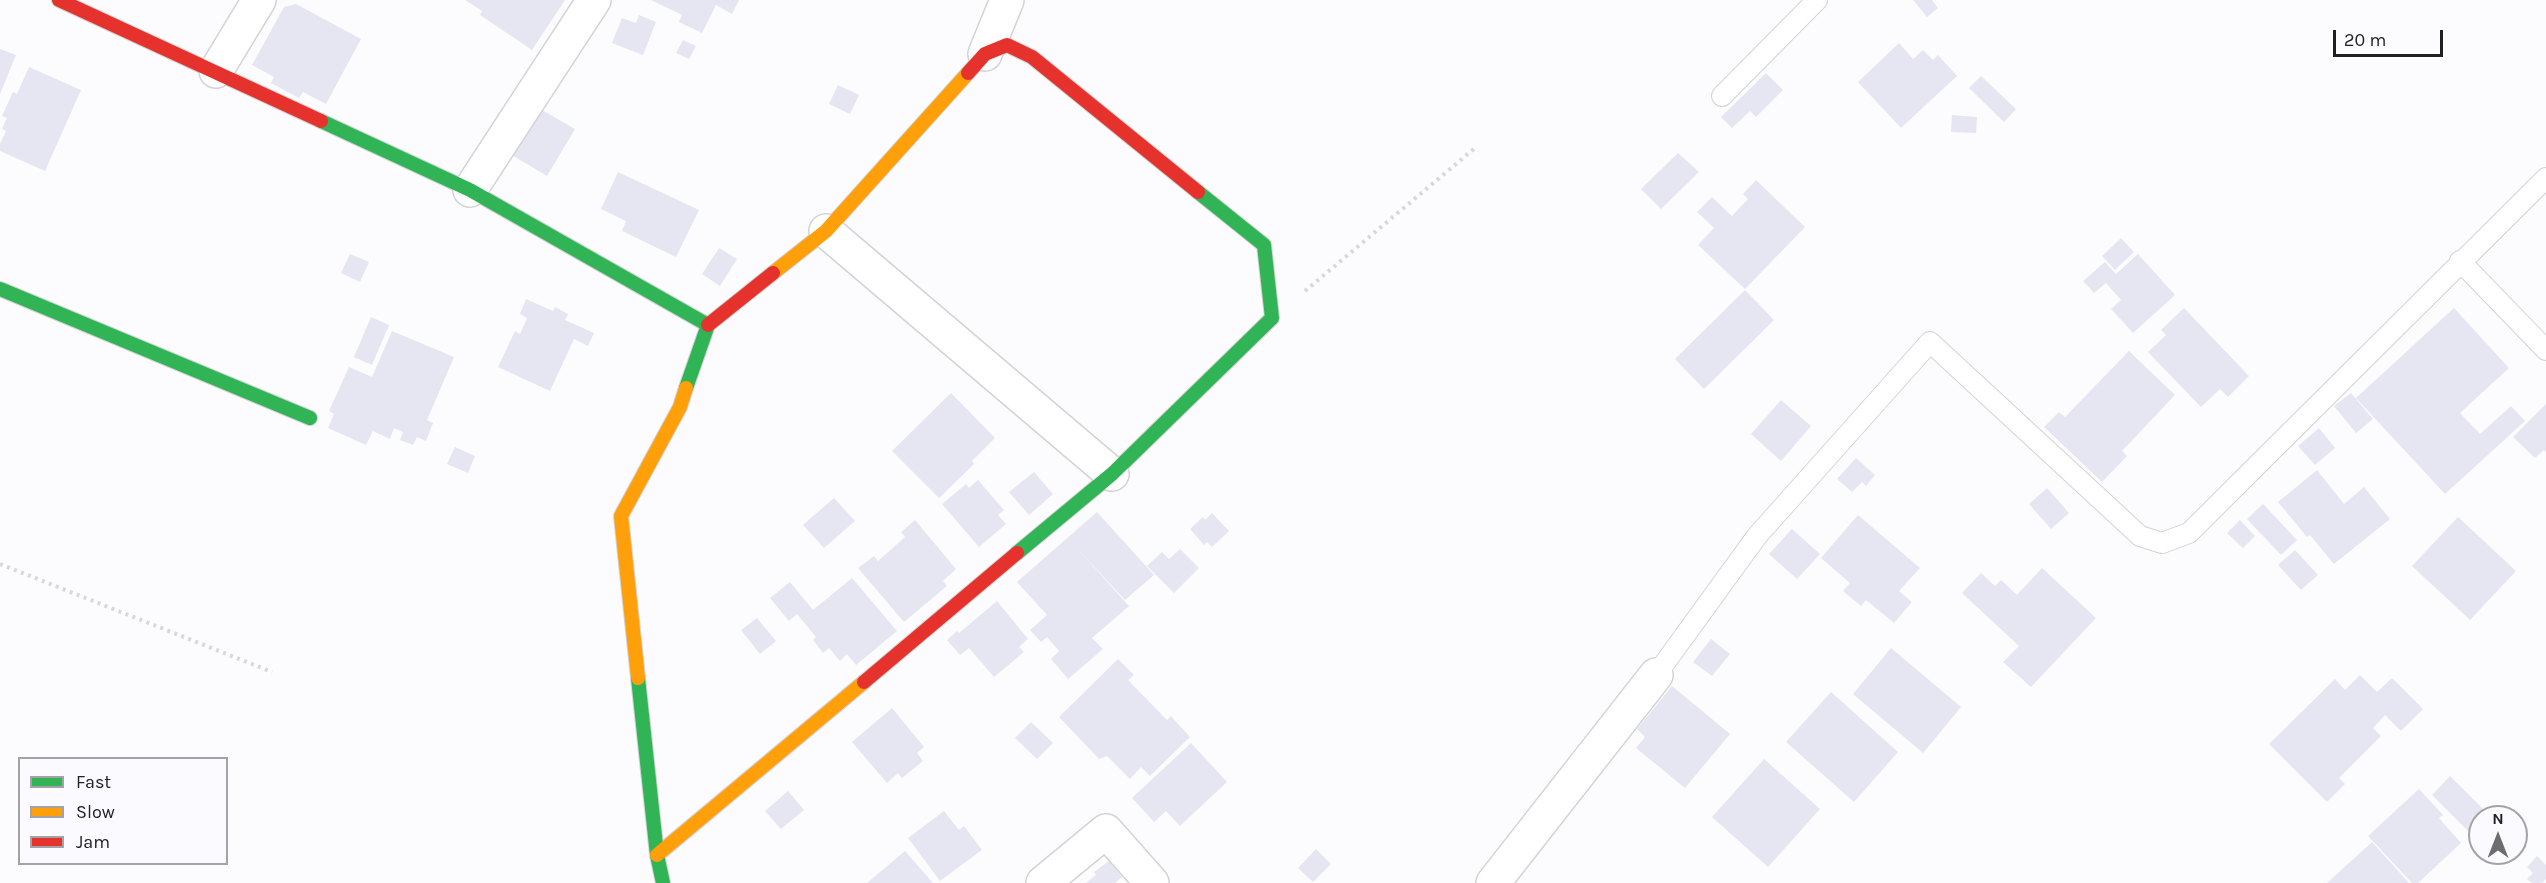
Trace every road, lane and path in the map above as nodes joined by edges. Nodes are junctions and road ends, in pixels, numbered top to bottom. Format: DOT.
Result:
graph roads {
  1 [pos="59,0"];
  2 [pos="259,0"];
  3 [pos="594,0"];
  4 [pos="1007,0"];
  5 [pos="1817,0"];
  6 [pos="985,54"];
  7 [pos="216,71"];
  8 [pos="1722,96"];
  9 [pos="1475,148"];
  10 [pos="2546,178"];
  11 [pos="470,190"];
  12 [pos="826,231"];
  13 [pos="2460,261"];
  14 [pos="0,289"];
  15 [pos="1272,318"];
  16 [pos="708,325"];
  17 [pos="2546,350"];
  18 [pos="310,418"];
  19 [pos="1112,474"];
  20 [pos="0,564"];
  21 [pos="272,672"];
  22 [pos="1656,675"];
  23 [pos="657,855"];
  24 [pos="663,883"];
  25 [pos="1043,883"];
  26 [pos="1152,883"];
  27 [pos="1493,883"];
  1 -- 7 [label="street"];
  2 -- 7 [label="street"];
  3 -- 11 [label="street"];
  4 -- 6 [label="street"];
  5 -- 8 [label="lane"];
  6 -- 12 [label="street"];
  6 -- 15 [label="street"];
  7 -- 11 [label="street"];
  9 -- 15 [label="path"];
  10 -- 13 [label="lane"];
  11 -- 16 [label="street"];
  12 -- 16 [label="street"];
  12 -- 19 [label="street"];
  13 -- 17 [label="lane"];
  13 -- 22 [label="lane"];
  14 -- 18 [label="street"];
  15 -- 19 [label="street"];
  16 -- 23 [label="street"];
  19 -- 23 [label="street"];
  20 -- 21 [label="path"];
  22 -- 27 [label="street"];
  23 -- 24 [label="street"];
  25 -- 26 [label="street"];
}
